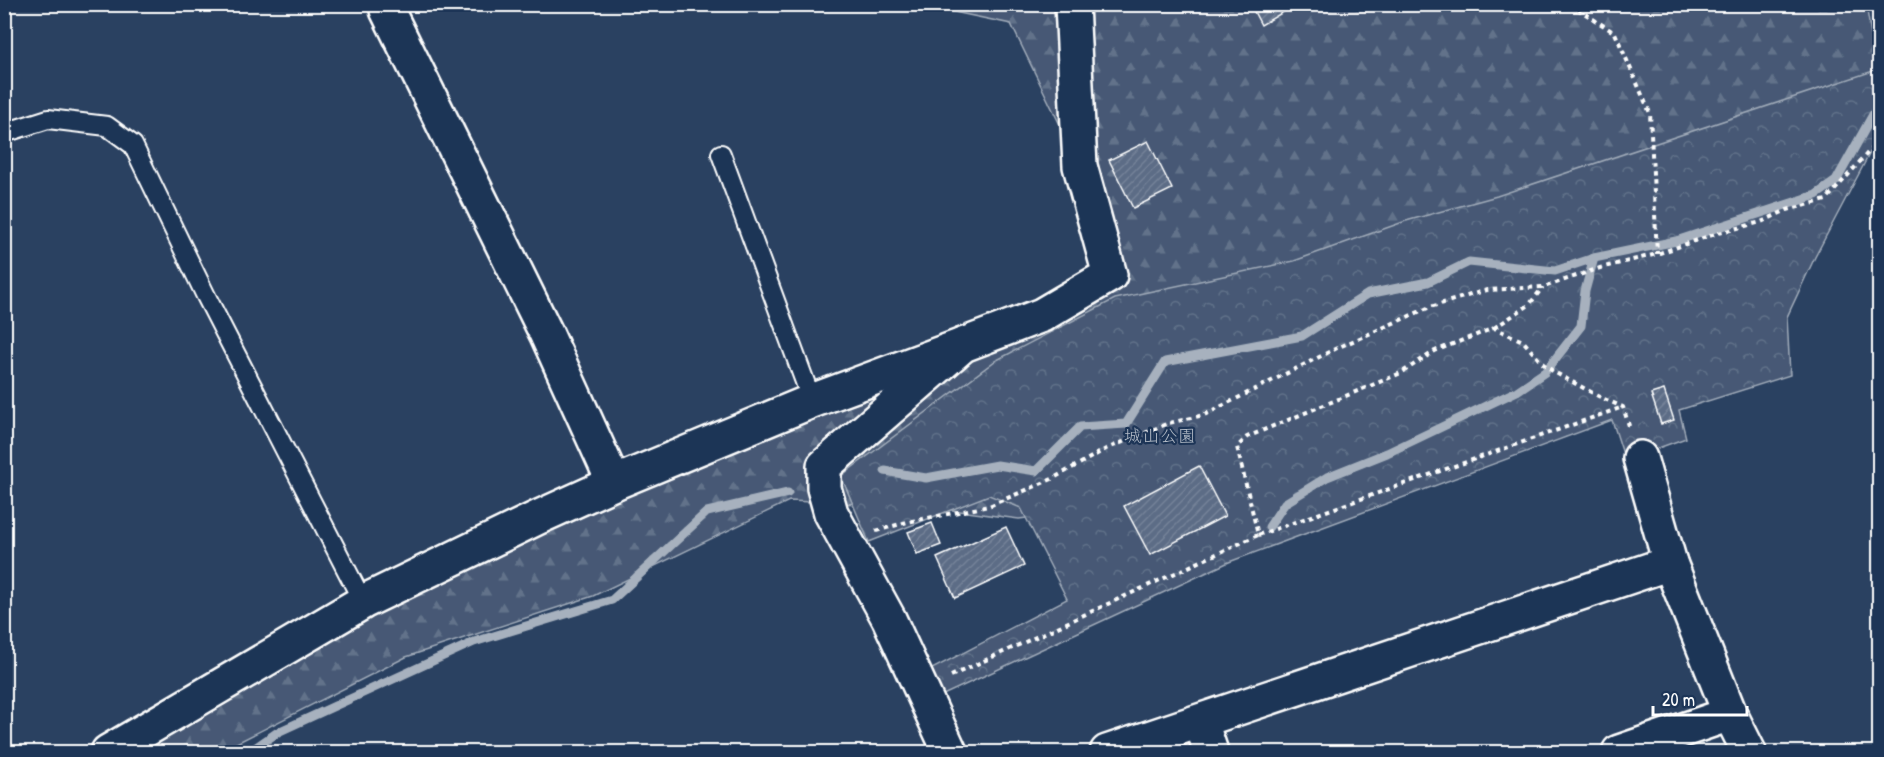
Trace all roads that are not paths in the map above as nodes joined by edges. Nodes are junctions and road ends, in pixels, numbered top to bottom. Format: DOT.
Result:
graph roads {
  1 [pos="1072,4"];
  2 [pos="392,7"];
  3 [pos="4,133"];
  4 [pos="722,154"];
  5 [pos="963,345"];
  6 [pos="812,401"];
  7 [pos="1640,458"];
  8 [pos="614,483"];
  9 [pos="1670,563"];
  10 [pos="363,602"];
  11 [pos="1730,714"];
  12 [pos="1201,722"];
  13 [pos="108,753"];
  14 [pos="950,753"];
  15 [pos="1107,753"];
  16 [pos="1211,753"];
  17 [pos="1619,753"];
  18 [pos="1749,753"];
  1 -- 5 [label="street"];
  2 -- 8 [label="street"];
  3 -- 10 [label="lane"];
  4 -- 6 [label="lane"];
  5 -- 6 [label="street"];
  5 -- 14 [label="street"];
  6 -- 8 [label="street"];
  7 -- 9 [label="street"];
  8 -- 10 [label="street"];
  9 -- 11 [label="street"];
  9 -- 12 [label="street"];
  10 -- 13 [label="street"];
  11 -- 17 [label="street"];
  11 -- 18 [label="street"];
  12 -- 15 [label="street"];
  12 -- 16 [label="street"];
}
